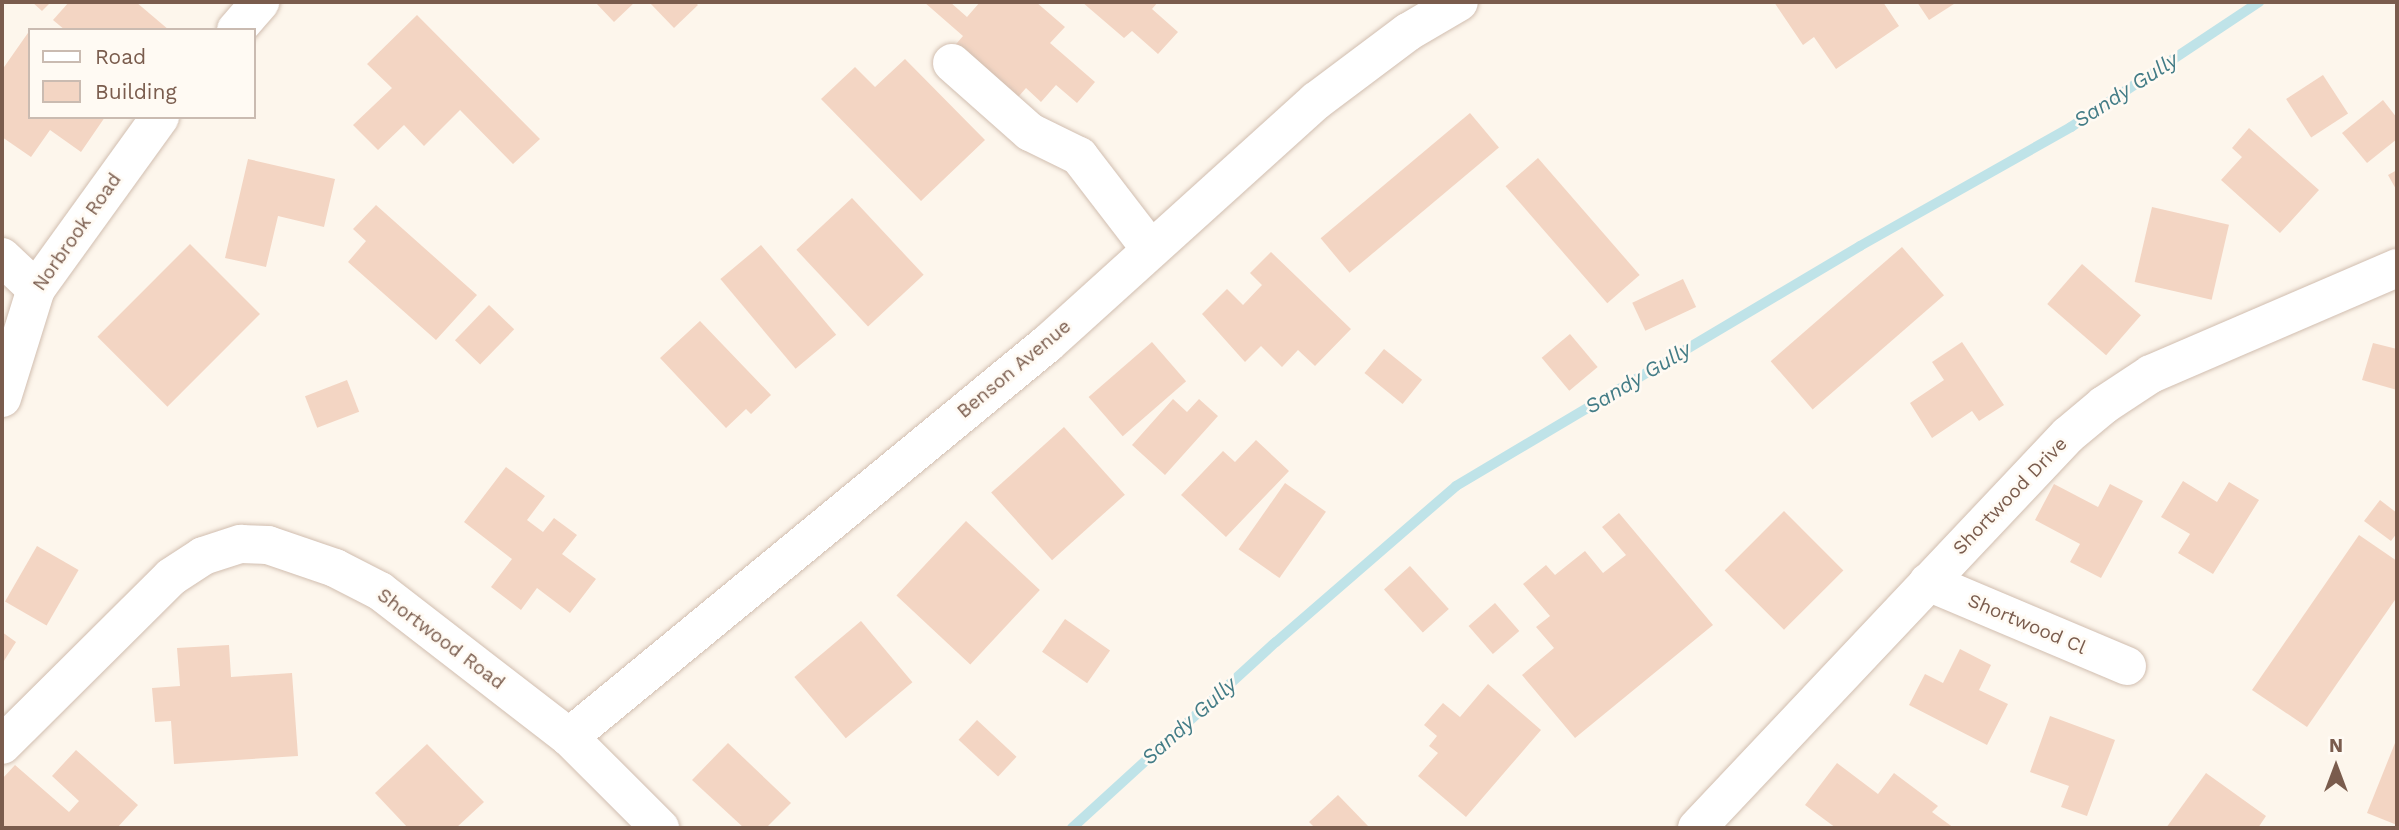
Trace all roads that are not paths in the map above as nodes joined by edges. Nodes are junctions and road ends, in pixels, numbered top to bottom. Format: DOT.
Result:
graph roads {
  1 [pos="260,2"];
  2 [pos="1459,2"];
  3 [pos="238,28"];
  4 [pos="952,63"];
  5 [pos="159,119"];
  6 [pos="1151,250"];
  7 [pos="2,257"];
  8 [pos="2397,268"];
  9 [pos="36,289"];
  10 [pos="2,398"];
  11 [pos="1928,582"];
  12 [pos="2127,666"];
  13 [pos="569,737"];
  14 [pos="2,745"];
  15 [pos="660,828"];
  16 [pos="1697,828"];
  1 -- 3 [label="street"];
  2 -- 6 [label="street, Benson Avenue"];
  4 -- 6 [label="street"];
  5 -- 9 [label="street, Norbrook Road"];
  6 -- 13 [label="street, Benson Avenue"];
  7 -- 9 [label="street"];
  8 -- 11 [label="street, Shortwood Drive"];
  9 -- 10 [label="street, Norbrook Road"];
  11 -- 12 [label="street, Shortwood Cl"];
  11 -- 16 [label="street, Shortwood Drive"];
  13 -- 14 [label="street, Shortwood Road"];
  13 -- 15 [label="street, Shortwood Road"];
}
